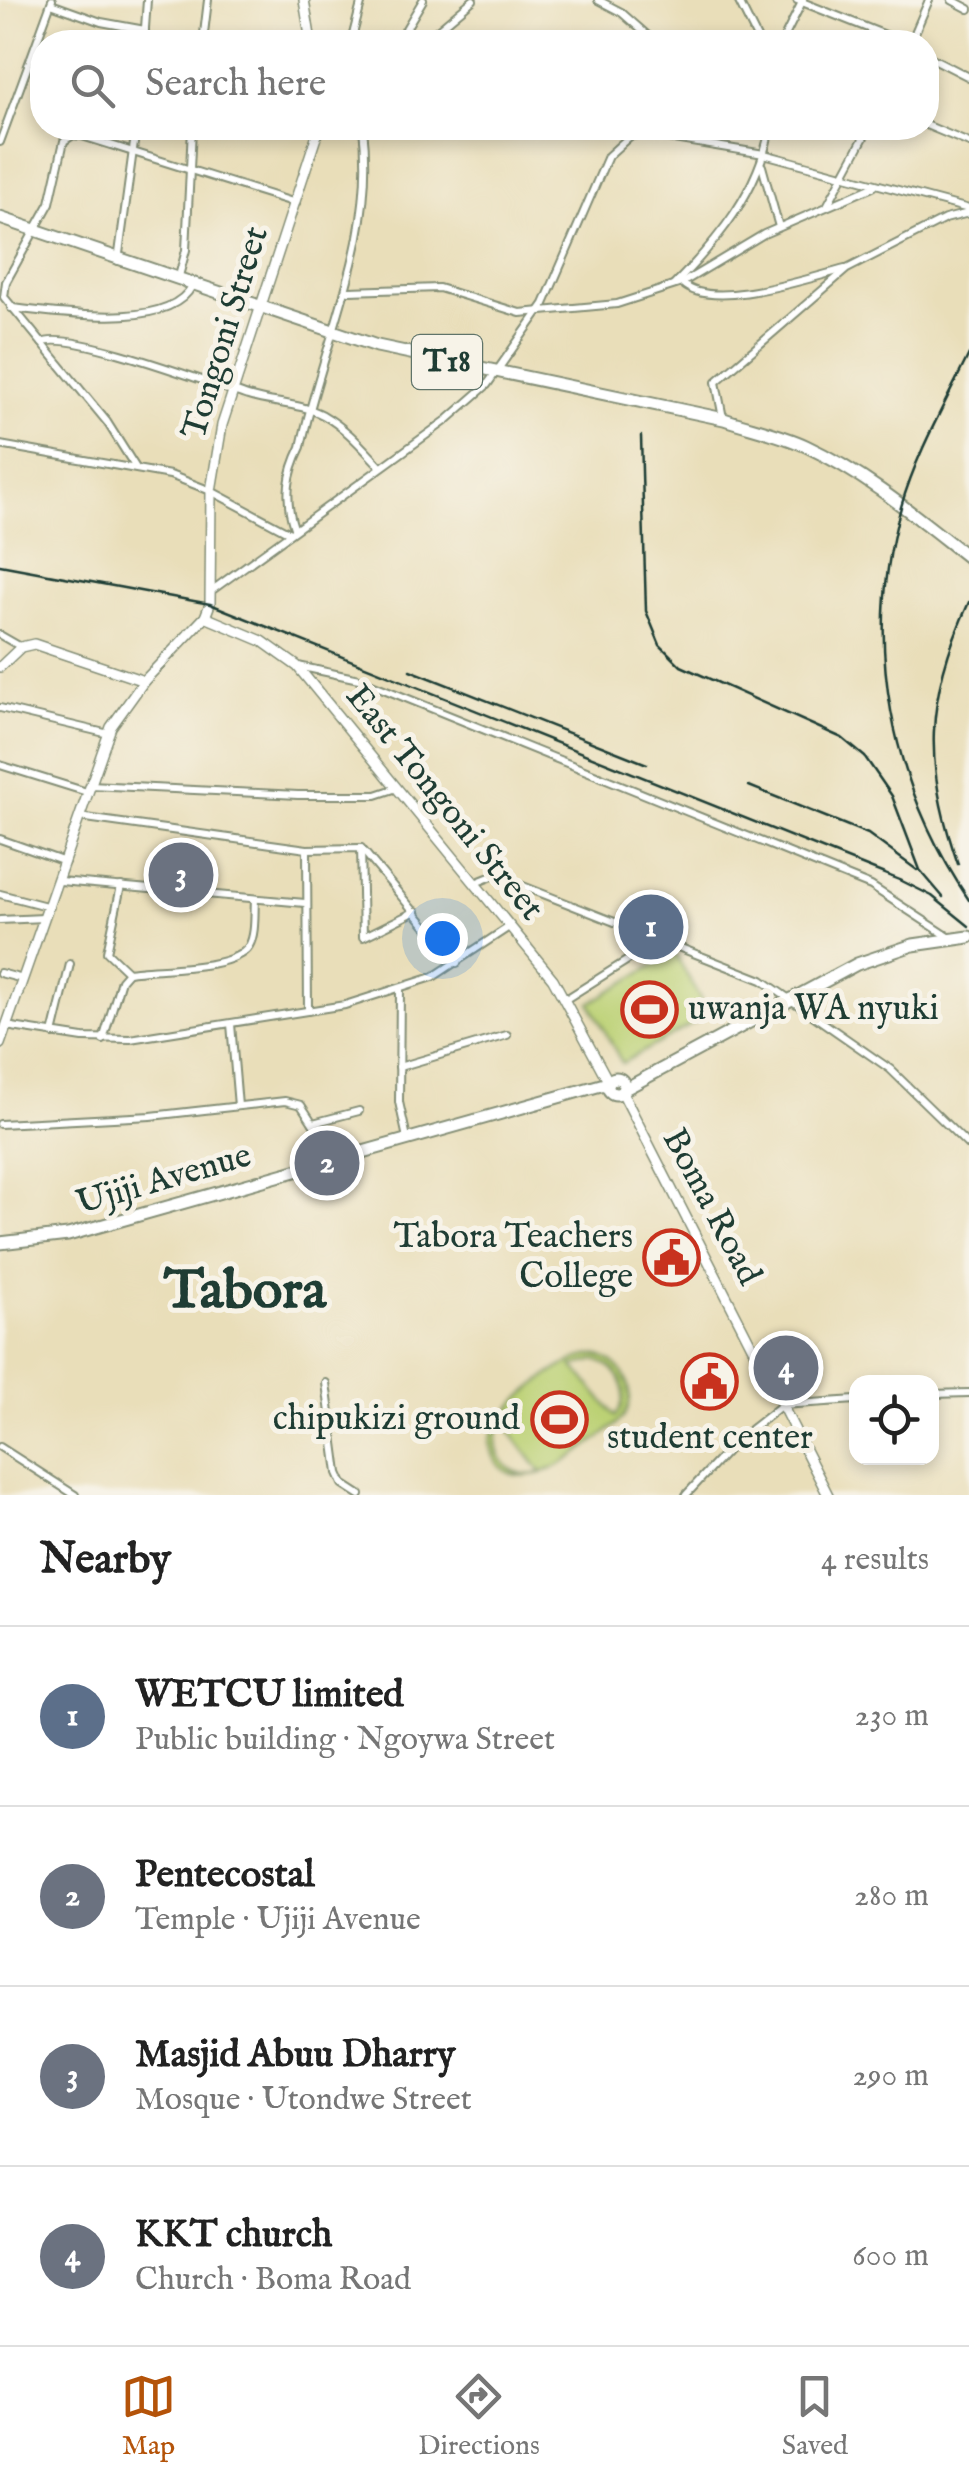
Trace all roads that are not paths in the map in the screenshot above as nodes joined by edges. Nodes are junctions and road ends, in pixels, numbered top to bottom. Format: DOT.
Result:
graph roads {
  1 [pos="147,0"];
  2 [pos="208,0"];
  3 [pos="304,0"];
  4 [pos="362,0"];
  5 [pos="423,0"];
  6 [pos="473,0"];
  7 [pos="598,0"];
  8 [pos="738,0"];
  9 [pos="801,0"];
  10 [pos="929,0"];
  11 [pos="952,0"];
  12 [pos="52,2"];
  13 [pos="969,10"];
  14 [pos="42,30"];
  15 [pos="145,30"];
  16 [pos="204,30"];
  17 [pos="309,30"];
  18 [pos="354,30"];
  19 [pos="405,30"];
  20 [pos="437,30"];
  21 [pos="642,30"];
  22 [pos="754,30"];
  23 [pos="787,30"];
  24 [pos="874,30"];
  25 [pos="916,30"];
  26 [pos="30,61"];
  27 [pos="939,62"];
  28 [pos="969,77"];
  29 [pos="939,130"];
  30 [pos="66,140"];
  31 [pos="96,140"];
  32 [pos="135,140"];
  33 [pos="190,140"];
  34 [pos="315,140"];
  35 [pos="365,140"];
  36 [pos="626,140"];
  37 [pos="680,140"];
  38 [pos="767,140"];
  39 [pos="862,140"];
  40 [pos="0,142"];
  41 [pos="693,142"];
  42 [pos="969,143"];
  43 [pos="134,151"];
  44 [pos="764,154"];
  45 [pos="762,164"];
  46 [pos="187,166"];
  47 [pos="844,174"];
  48 [pos="874,187"];
  49 [pos="296,203"];
  50 [pos="827,206"];
  51 [pos="969,211"];
  52 [pos="0,218"];
  53 [pos="779,227"];
  54 [pos="35,230"];
  55 [pos="118,262"];
  56 [pos="847,269"];
  57 [pos="178,280"];
  58 [pos="678,284"];
  59 [pos="192,286"];
  60 [pos="349,291"];
  61 [pos="11,308"];
  62 [pos="258,309"];
  63 [pos="538,313"];
  64 [pos="334,333"];
  65 [pos="42,343"];
  66 [pos="496,374"];
  67 [pos="232,389"];
  68 [pos="310,410"];
  69 [pos="724,419"];
  70 [pos="0,446"];
  71 [pos="380,466"];
  72 [pos="136,468"];
  73 [pos="212,491"];
  74 [pos="291,530"];
  75 [pos="969,558"];
  76 [pos="210,592"];
  77 [pos="205,617"];
  78 [pos="0,636"];
  79 [pos="21,647"];
  80 [pos="297,666"];
  81 [pos="0,667"];
  82 [pos="144,680"];
  83 [pos="0,708"];
  84 [pos="109,734"];
  85 [pos="0,764"];
  86 [pos="88,789"];
  87 [pos="394,789"];
  88 [pos="79,817"];
  89 [pos="0,840"];
  90 [pos="361,848"];
  91 [pos="308,849"];
  92 [pos="66,862"];
  93 [pos="60,881"];
  94 [pos="476,884"];
  95 [pos="121,886"];
  96 [pos="0,894"];
  97 [pos="255,899"];
  98 [pos="305,903"];
  99 [pos="51,907"];
  100 [pos="416,911"];
  101 [pos="48,918"];
  102 [pos="0,920"];
  103 [pos="510,926"];
  104 [pos="969,937"];
  105 [pos="951,938"];
  106 [pos="658,941"];
  107 [pos="458,962"];
  108 [pos="70,964"];
  109 [pos="128,972"];
  110 [pos="0,973"];
  111 [pos="24,979"];
  112 [pos="400,990"];
  113 [pos="566,998"];
  114 [pos="794,998"];
  115 [pos="308,1011"];
  116 [pos="3,1024"];
  117 [pos="231,1024"];
  118 [pos="53,1034"];
  119 [pos="507,1035"];
  120 [pos="104,1040"];
  121 [pos="0,1044"];
  122 [pos="602,1065"];
  123 [pos="399,1067"];
  124 [pos="616,1088"];
  125 [pos="238,1106"];
  126 [pos="360,1111"];
  127 [pos="313,1123"];
  128 [pos="0,1124"];
  129 [pos="407,1138"];
  130 [pos="969,1146"];
  131 [pos="335,1157"];
  132 [pos="0,1246"];
  133 [pos="326,1383"];
  134 [pos="969,1393"];
  135 [pos="939,1394"];
  136 [pos="849,1400"];
  137 [pos="782,1405"];
  138 [pos="0,1447"];
  139 [pos="75,1495"];
  140 [pos="360,1495"];
  141 [pos="686,1495"];
  142 [pos="828,1495"];
  1 -- 15 [label="street"];
  2 -- 16 [label="street"];
  3 -- 17 [label="street"];
  4 -- 18 [label="street"];
  5 -- 19 [label="street"];
  6 -- 20 [label="street"];
  7 -- 21 [label="street"];
  8 -- 22 [label="street"];
  9 -- 23 [label="street"];
  9 -- 24 [label="street"];
  10 -- 25 [label="street"];
  11 -- 13 [label="street"];
  12 -- 14 [label="street"];
  12 -- 15 [label="street"];
  26 -- 40 [label="street"];
  27 -- 28 [label="street"];
  29 -- 42 [label="street"];
  30 -- 54 [label="street"];
  31 -- 43 [label="street"];
  32 -- 43 [label="street"];
  33 -- 46 [label="street"];
  34 -- 49 [label="street, Tongoni Street"];
  35 -- 60 [label="street"];
  36 -- 63 [label="street"];
  37 -- 41 [label="street"];
  38 -- 44 [label="street"];
  39 -- 47 [label="street"];
  41 -- 44 [label="street"];
  43 -- 46 [label="street"];
  43 -- 55 [label="street"];
  44 -- 45 [label="street"];
  44 -- 47 [label="street"];
  45 -- 53 [label="street"];
  45 -- 58 [label="street"];
  46 -- 49 [label="street"];
  46 -- 57 [label="street"];
  47 -- 48 [label="street"];
  47 -- 50 [label="street"];
  48 -- 50 [label="street"];
  48 -- 51 [label="street"];
  49 -- 62 [label="street, Tongoni Street"];
  50 -- 53 [label="street"];
  51 -- 56 [label="street"];
  52 -- 54 [label="highway, T18"];
  53 -- 58 [label="street"];
  54 -- 55 [label="highway, T18"];
  54 -- 61 [label="street"];
  55 -- 57 [label="highway, T18"];
  56 -- 58 [label="street"];
  56 -- 69 [label="street"];
  57 -- 59 [label="highway, T18"];
  58 -- 63 [label="street"];
  59 -- 61 [label="street"];
  59 -- 62 [label="highway, T18"];
  60 -- 63 [label="street"];
  60 -- 64 [label="street"];
  61 -- 65 [label="street"];
  62 -- 64 [label="highway, T18"];
  62 -- 67 [label="street, Tongoni Street"];
  63 -- 66 [label="street"];
  64 -- 66 [label="highway, T18"];
  64 -- 68 [label="street"];
  65 -- 67 [label="street"];
  65 -- 72 [label="street"];
  66 -- 69 [label="highway, T18"];
  66 -- 71 [label="street"];
  67 -- 68 [label="street"];
  67 -- 73 [label="street, Tongoni Street"];
  68 -- 71 [label="street"];
  68 -- 74 [label="street"];
  69 -- 75 [label="highway, T18"];
  70 -- 72 [label="street"];
  71 -- 74 [label="street"];
  72 -- 73 [label="street"];
  73 -- 74 [label="street"];
  73 -- 76 [label="street, Tongoni Street"];
  74 -- 76 [label="street"];
  76 -- 77 [label="street, Tongoni Street"];
  77 -- 80 [label="street, East Tongoni Street"];
  77 -- 82 [label="street"];
  78 -- 79 [label="street"];
  79 -- 81 [label="street"];
  79 -- 82 [label="street"];
  80 -- 87 [label="street, East Tongoni Street"];
  80 -- 105 [label="street"];
  82 -- 84 [label="street"];
  83 -- 84 [label="street"];
  84 -- 86 [label="street"];
  85 -- 86 [label="street"];
  86 -- 87 [label="street"];
  86 -- 88 [label="street"];
  87 -- 94 [label="street, East Tongoni Street"];
  88 -- 91 [label="street"];
  88 -- 92 [label="street"];
  89 -- 92 [label="street"];
  90 -- 91 [label="street"];
  90 -- 100 [label="street"];
  90 -- 100 [label="street"];
  91 -- 98 [label="street"];
  92 -- 93 [label="street"];
  93 -- 95 [label="street"];
  93 -- 99 [label="street"];
  94 -- 103 [label="street, East Tongoni Street"];
  94 -- 106 [label="street"];
  95 -- 97 [label="street"];
  95 -- 109 [label="street"];
  96 -- 99 [label="street"];
  97 -- 98 [label="street"];
  97 -- 109 [label="street"];
  98 -- 115 [label="street"];
  99 -- 101 [label="street"];
  100 -- 107 [label="street"];
  101 -- 102 [label="street"];
  101 -- 111 [label="street"];
  103 -- 107 [label="street"];
  103 -- 113 [label="street, East Tongoni Street"];
  104 -- 105 [label="highway"];
  105 -- 114 [label="highway"];
  106 -- 113 [label="street"];
  106 -- 114 [label="street"];
  107 -- 112 [label="street"];
  108 -- 118 [label="street"];
  109 -- 120 [label="street"];
  110 -- 111 [label="street"];
  111 -- 116 [label="street"];
  112 -- 115 [label="street"];
  112 -- 123 [label="street"];
  113 -- 122 [label="street, East Tongoni Street"];
  114 -- 124 [label="highway"];
  114 -- 130 [label="street"];
  115 -- 117 [label="street"];
  116 -- 118 [label="street"];
  116 -- 121 [label="street"];
  117 -- 120 [label="street"];
  117 -- 125 [label="street"];
  118 -- 120 [label="street"];
  119 -- 123 [label="street"];
  122 -- 124 [label="street, Boma Road"];
  123 -- 129 [label="street"];
  124 -- 129 [label="highway, Ujiji Avenue"];
  124 -- 137 [label="street, Boma Road"];
  125 -- 127 [label="street"];
  125 -- 128 [label="street"];
  126 -- 127 [label="street"];
  127 -- 131 [label="street"];
  129 -- 131 [label="highway, Ujiji Avenue"];
  131 -- 132 [label="highway, Ujiji Avenue"];
  133 -- 140 [label="street"];
  134 -- 135 [label="street"];
  136 -- 137 [label="street"];
  137 -- 141 [label="street"];
  137 -- 142 [label="street, Boma Road"];
  138 -- 139 [label="street"];
}
